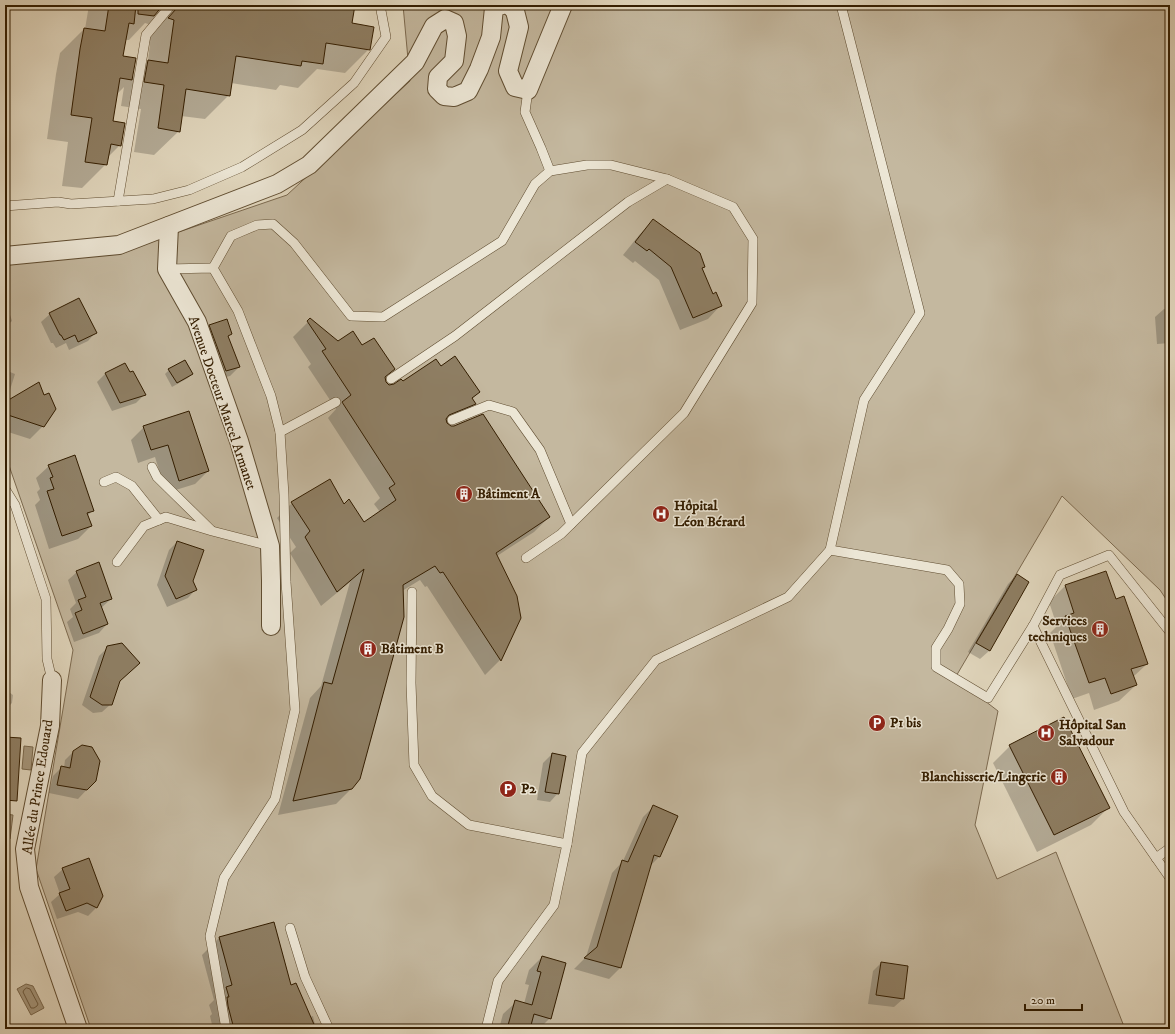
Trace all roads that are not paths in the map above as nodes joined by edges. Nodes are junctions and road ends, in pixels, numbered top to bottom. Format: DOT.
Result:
graph roads {
  1 [pos="171,5"];
  2 [pos="380,5"];
  3 [pos="502,5"];
  4 [pos="509,5"];
  5 [pos="563,5"];
  6 [pos="841,5"];
  7 [pos="528,90"];
  8 [pos="550,171"];
  9 [pos="667,179"];
  10 [pos="118,201"];
  11 [pos="5,206"];
  12 [pos="168,226"];
  13 [pos="5,256"];
  14 [pos="167,268"];
  15 [pos="213,268"];
  16 [pos="391,379"];
  17 [pos="336,402"];
  18 [pos="452,420"];
  19 [pos="280,432"];
  20 [pos="152,467"];
  21 [pos="104,482"];
  22 [pos="5,489"];
  23 [pos="159,520"];
  24 [pos="571,524"];
  25 [pos="212,531"];
  26 [pos="270,546"];
  27 [pos="830,550"];
  28 [pos="526,558"];
  29 [pos="117,562"];
  30 [pos="412,592"];
  31 [pos="271,626"];
  32 [pos="1033,626"];
  33 [pos="1170,632"];
  34 [pos="52,680"];
  35 [pos="567,844"];
  36 [pos="1170,848"];
  37 [pos="1156,858"];
  38 [pos="1170,878"];
  39 [pos="290,928"];
  40 [pos="78,1029"];
  41 [pos="226,1029"];
  42 [pos="329,1029"];
  43 [pos="486,1029"];
  1 -- 10 [label="lane"];
  2 -- 10 [label="lane"];
  3 -- 12 [label="street"];
  4 -- 7 [label="street"];
  5 -- 7 [label="street"];
  6 -- 27 [label="lane"];
  7 -- 8 [label="lane"];
  8 -- 9 [label="lane"];
  8 -- 15 [label="lane"];
  9 -- 16 [label="lane"];
  9 -- 24 [label="lane"];
  10 -- 11 [label="lane"];
  12 -- 13 [label="street"];
  12 -- 14 [label="street"];
  14 -- 15 [label="lane"];
  14 -- 26 [label="street, Avenue Docteur Marcel Armanet"];
  15 -- 19 [label="lane"];
  17 -- 19 [label="lane"];
  18 -- 24 [label="lane"];
  19 -- 41 [label="lane"];
  20 -- 25 [label="lane"];
  21 -- 23 [label="lane"];
  22 -- 34 [label="lane"];
  23 -- 25 [label="lane"];
  23 -- 29 [label="lane"];
  24 -- 28 [label="lane"];
  25 -- 26 [label="lane"];
  26 -- 31 [label="street, Avenue Docteur Marcel Armanet"];
  27 -- 32 [label="lane"];
  27 -- 35 [label="lane"];
  30 -- 35 [label="lane"];
  32 -- 33 [label="lane"];
  32 -- 37 [label="lane"];
  34 -- 40 [label="street, Allée du Prince Edouard"];
  35 -- 43 [label="lane"];
  36 -- 37 [label="lane"];
  37 -- 38 [label="lane"];
  39 -- 42 [label="lane"];
}
